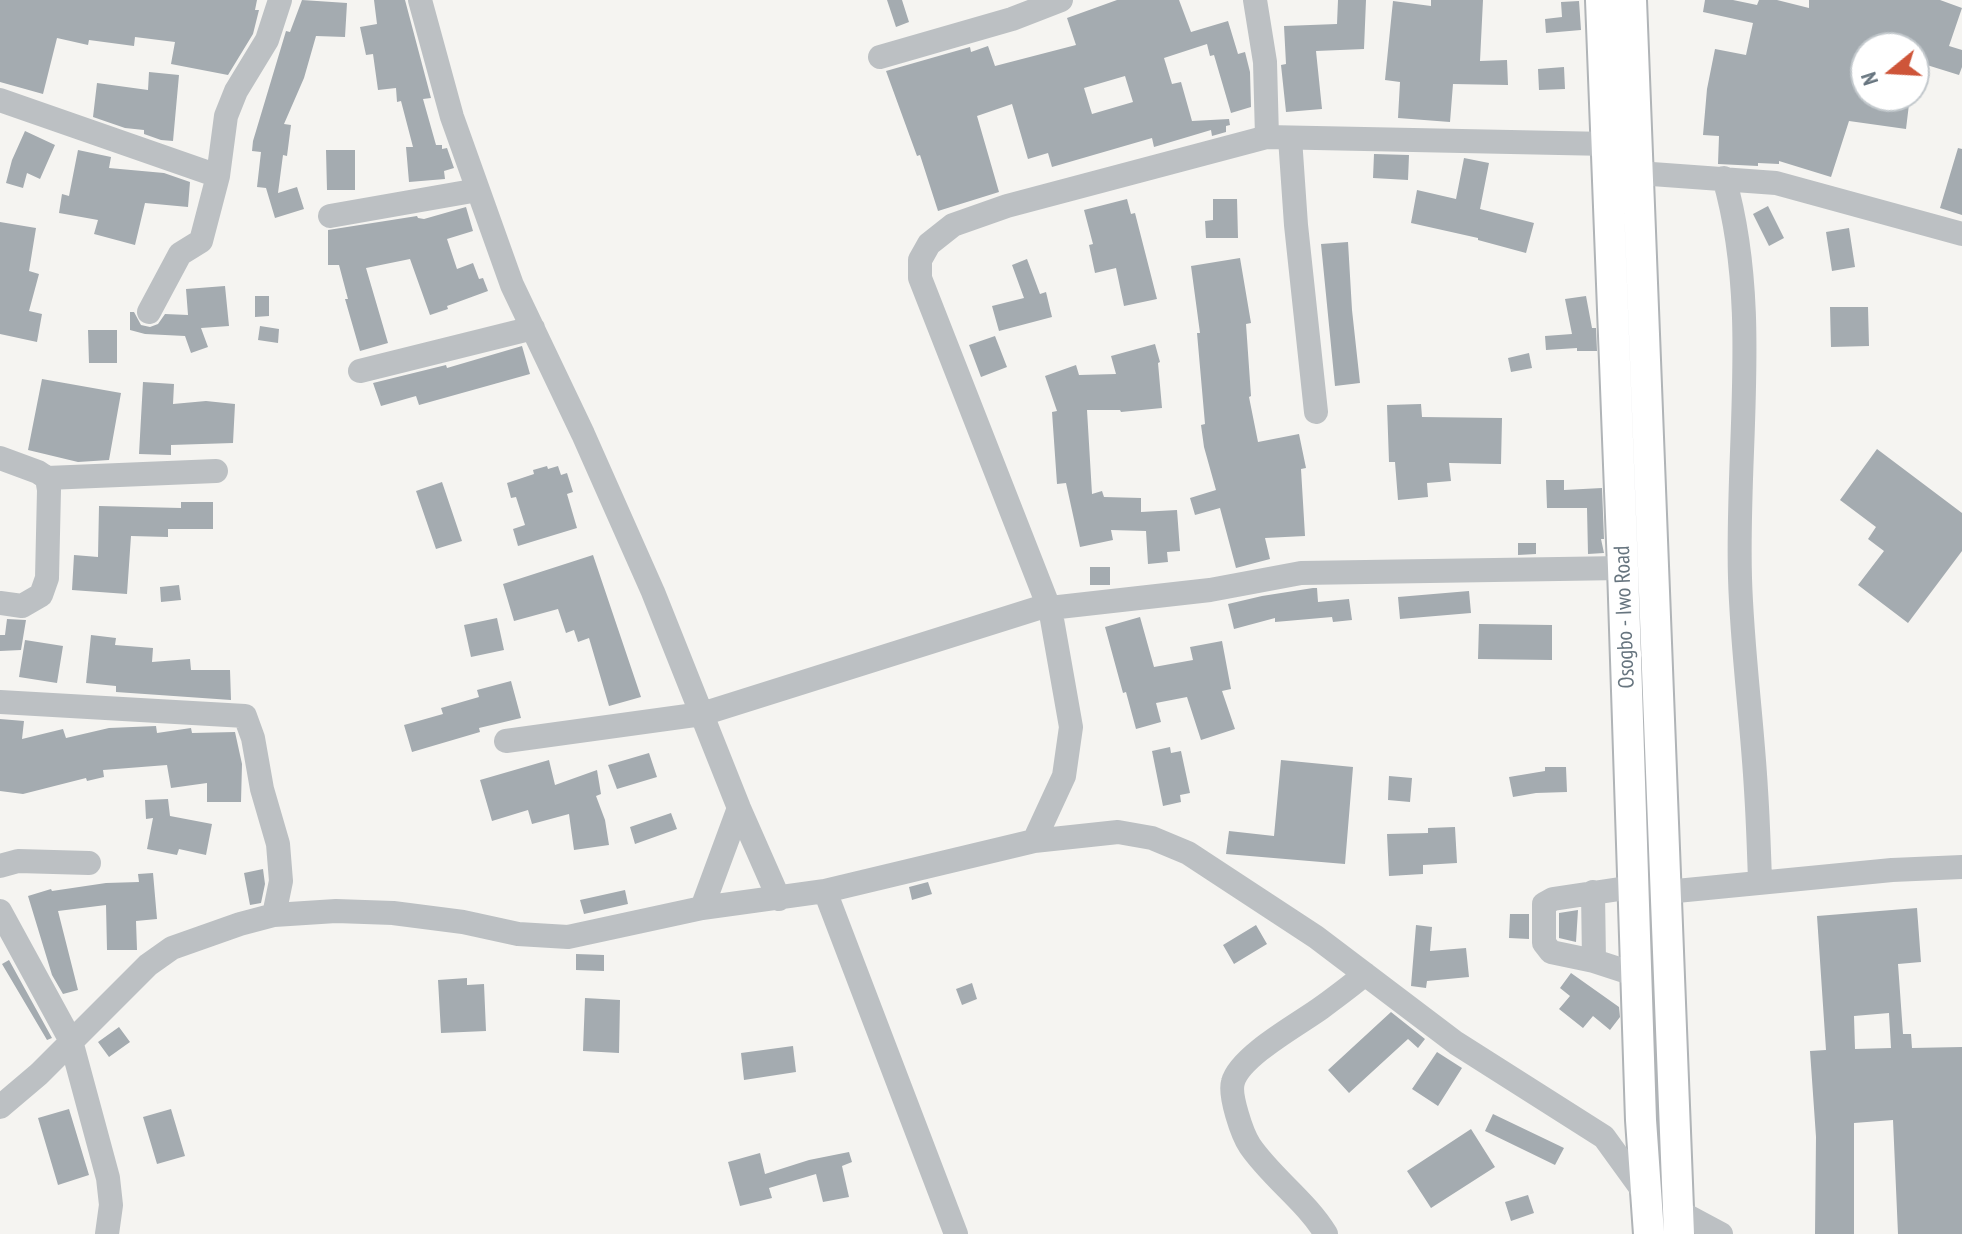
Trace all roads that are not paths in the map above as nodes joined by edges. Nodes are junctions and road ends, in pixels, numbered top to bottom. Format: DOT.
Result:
graph roads {
  1 [pos="280,0"];
  2 [pos="420,0"];
  3 [pos="1061,0"];
  4 [pos="1255,0"];
  5 [pos="1601,0"];
  6 [pos="1631,0"];
  7 [pos="880,57"];
  8 [pos="0,100"];
  9 [pos="1278,138"];
  10 [pos="1608,144"];
  11 [pos="1638,173"];
  12 [pos="218,176"];
  13 [pos="1724,178"];
  14 [pos="478,190"];
  15 [pos="330,216"];
  16 [pos="1962,234"];
  17 [pos="149,312"];
  18 [pos="533,328"];
  19 [pos="360,371"];
  20 [pos="1316,412"];
  21 [pos="0,458"];
  22 [pos="216,471"];
  23 [pos="47,478"];
  24 [pos="1623,568"];
  25 [pos="0,603"];
  26 [pos="1049,606"];
  27 [pos="0,702"];
  28 [pos="702,714"];
  29 [pos="506,741"];
  30 [pos="739,808"];
  31 [pos="1034,841"];
  32 [pos="89,863"];
  33 [pos="0,866"];
  34 [pos="1962,867"];
  35 [pos="1760,881"];
  36 [pos="1633,887"];
  37 [pos="825,891"];
  38 [pos="1593,892"];
  39 [pos="1666,892"];
  40 [pos="779,899"];
  41 [pos="702,908"];
  42 [pos="0,911"];
  43 [pos="274,915"];
  44 [pos="1594,961"];
  45 [pos="1365,974"];
  46 [pos="1637,975"];
  47 [pos="71,1041"];
  48 [pos="0,1107"];
  49 [pos="1641,1120"];
  50 [pos="1604,1137"];
  51 [pos="1646,1195"];
  52 [pos="1679,1222"];
  53 [pos="107,1234"];
  54 [pos="956,1234"];
  55 [pos="1326,1234"];
  56 [pos="1649,1234"];
  57 [pos="1721,1234"];
  1 -- 12 [label="street"];
  2 -- 14 [label="street"];
  3 -- 7 [label="street"];
  4 -- 9 [label="street"];
  5 -- 10 [label="main road, Osogbo - Iwo Road"];
  6 -- 11 [label="main road, Osogbo - Iwo Road"];
  8 -- 12 [label="street"];
  9 -- 10 [label="street"];
  9 -- 20 [label="street"];
  9 -- 26 [label="street"];
  10 -- 24 [label="main road, Osogbo - Iwo Road"];
  11 -- 13 [label="street"];
  11 -- 39 [label="main road, Osogbo - Iwo Road"];
  12 -- 17 [label="street"];
  13 -- 16 [label="street"];
  13 -- 35 [label="street"];
  14 -- 15 [label="street"];
  14 -- 18 [label="street"];
  18 -- 19 [label="street"];
  18 -- 28 [label="street"];
  21 -- 23 [label="street"];
  22 -- 23 [label="street"];
  23 -- 25 [label="street"];
  24 -- 26 [label="street"];
  24 -- 36 [label="main road, Osogbo - Iwo Road"];
  26 -- 28 [label="street"];
  26 -- 31 [label="street"];
  27 -- 43 [label="street"];
  28 -- 29 [label="street"];
  28 -- 30 [label="street"];
  30 -- 40 [label="street"];
  30 -- 41 [label="street"];
  31 -- 37 [label="street"];
  31 -- 45 [label="street"];
  32 -- 33 [label="street"];
  34 -- 35 [label="street"];
  35 -- 39 [label="street"];
  36 -- 38 [label="street"];
  36 -- 46 [label="main road, Osogbo - Iwo Road"];
  37 -- 40 [label="street"];
  37 -- 54 [label="street"];
  38 -- 44 [label="street"];
  38 -- 44 [label="street"];
  39 -- 52 [label="main road, Osogbo - Iwo Road"];
  40 -- 41 [label="street"];
  41 -- 43 [label="street"];
  42 -- 47 [label="street"];
  43 -- 47 [label="street"];
  44 -- 46 [label="street"];
  45 -- 50 [label="street"];
  45 -- 55 [label="street"];
  46 -- 49 [label="main road, Osogbo - Iwo Road"];
  47 -- 48 [label="street"];
  47 -- 53 [label="street"];
  49 -- 50 [label="street"];
  49 -- 51 [label="main road, Osogbo - Iwo Road"];
  50 -- 51 [label="street"];
  51 -- 56 [label="main road, Osogbo - Iwo Road"];
  52 -- 57 [label="street"];
}
